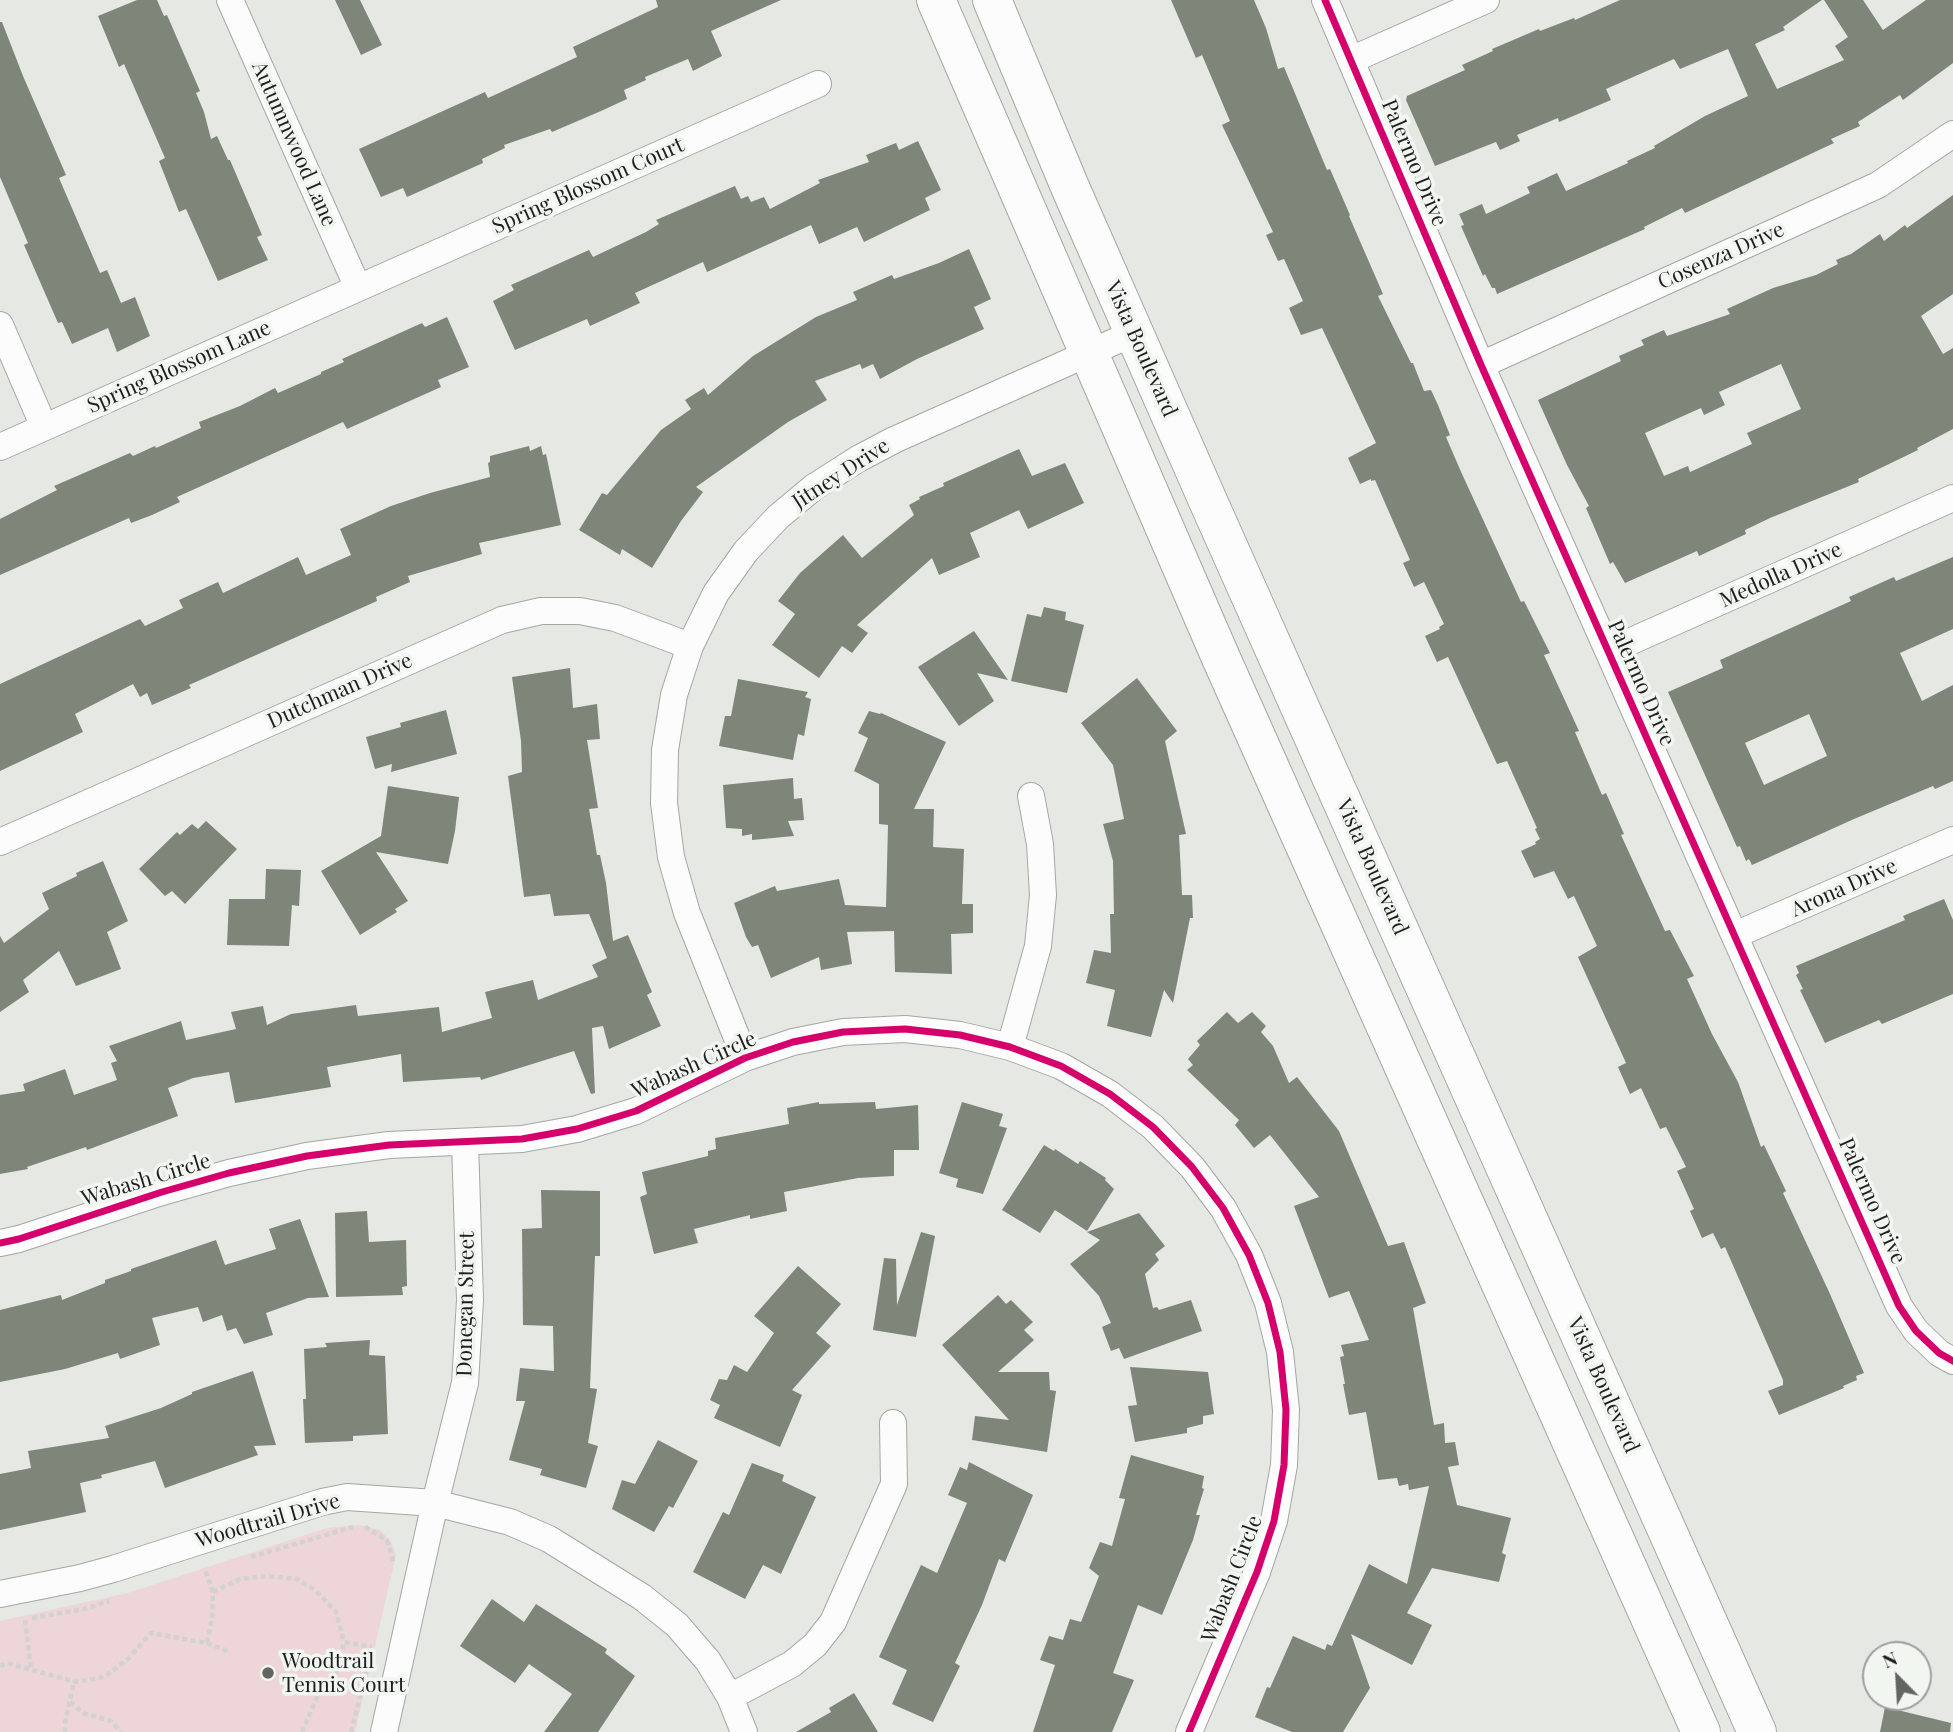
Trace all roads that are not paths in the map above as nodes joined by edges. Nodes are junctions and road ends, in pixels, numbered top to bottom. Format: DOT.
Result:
graph roads {
  1 [pos="230,0"];
  2 [pos="936,0"];
  3 [pos="992,0"];
  4 [pos="1325,0"];
  5 [pos="1486,0"];
  6 [pos="1351,60"];
  7 [pos="818,84"];
  8 [pos="1953,134"];
  9 [pos="358,288"];
  10 [pos="0,325"];
  11 [pos="1134,333"];
  12 [pos="1088,354"];
  13 [pos="1481,365"];
  14 [pos="44,427"];
  15 [pos="0,447"];
  16 [pos="1953,498"];
  17 [pos="690,646"];
  18 [pos="1609,652"];
  19 [pos="1031,796"];
  20 [pos="1953,840"];
  21 [pos="0,842"];
  22 [pos="1735,936"];
  23 [pos="1010,1047"];
  24 [pos="745,1058"];
  25 [pos="465,1142"];
  26 [pos="0,1243"];
  27 [pos="1953,1361"];
  28 [pos="893,1423"];
  29 [pos="435,1503"];
  30 [pos="0,1594"];
  31 [pos="730,1697"];
  32 [pos="384,1732"];
  33 [pos="744,1732"];
  34 [pos="1189,1732"];
  35 [pos="1701,1732"];
  36 [pos="1757,1732"];
  1 -- 9 [label="street, Autumnwood Lane"];
  2 -- 12 [label="main road"];
  3 -- 11 [label="main road, Vista Boulevard"];
  4 -- 6 [label="street, Palermo Drive"];
  5 -- 6 [label="street"];
  6 -- 13 [label="street, Palermo Drive"];
  7 -- 9 [label="street, Spring Blossom Court"];
  8 -- 13 [label="street, Cosenza Drive"];
  9 -- 14 [label="street, Spring Blossom Lane"];
  10 -- 14 [label="street"];
  11 -- 12 [label="street, Jitney Drive"];
  11 -- 36 [label="main road, Vista Boulevard"];
  12 -- 17 [label="street, Jitney Drive"];
  12 -- 35 [label="main road"];
  13 -- 18 [label="street, Palermo Drive"];
  14 -- 15 [label="street, Spring Blossom Lane"];
  16 -- 18 [label="street, Medolla Drive"];
  17 -- 21 [label="street, Dutchman Drive"];
  17 -- 24 [label="street, Jitney Drive"];
  18 -- 22 [label="street, Palermo Drive"];
  19 -- 23 [label="street"];
  20 -- 22 [label="street, Arona Drive"];
  22 -- 27 [label="street, Palermo Drive"];
  23 -- 24 [label="street, Wabash Circle"];
  23 -- 34 [label="street, Wabash Circle"];
  24 -- 25 [label="street, Wabash Circle"];
  25 -- 26 [label="street, Wabash Circle"];
  25 -- 29 [label="street, Donegan Street"];
  28 -- 31 [label="street"];
  29 -- 30 [label="street, Woodtrail Drive"];
  29 -- 31 [label="street, Woodtrail Drive"];
  29 -- 32 [label="street, Donegan Street"];
  31 -- 33 [label="street, Woodtrail Drive"];
}
